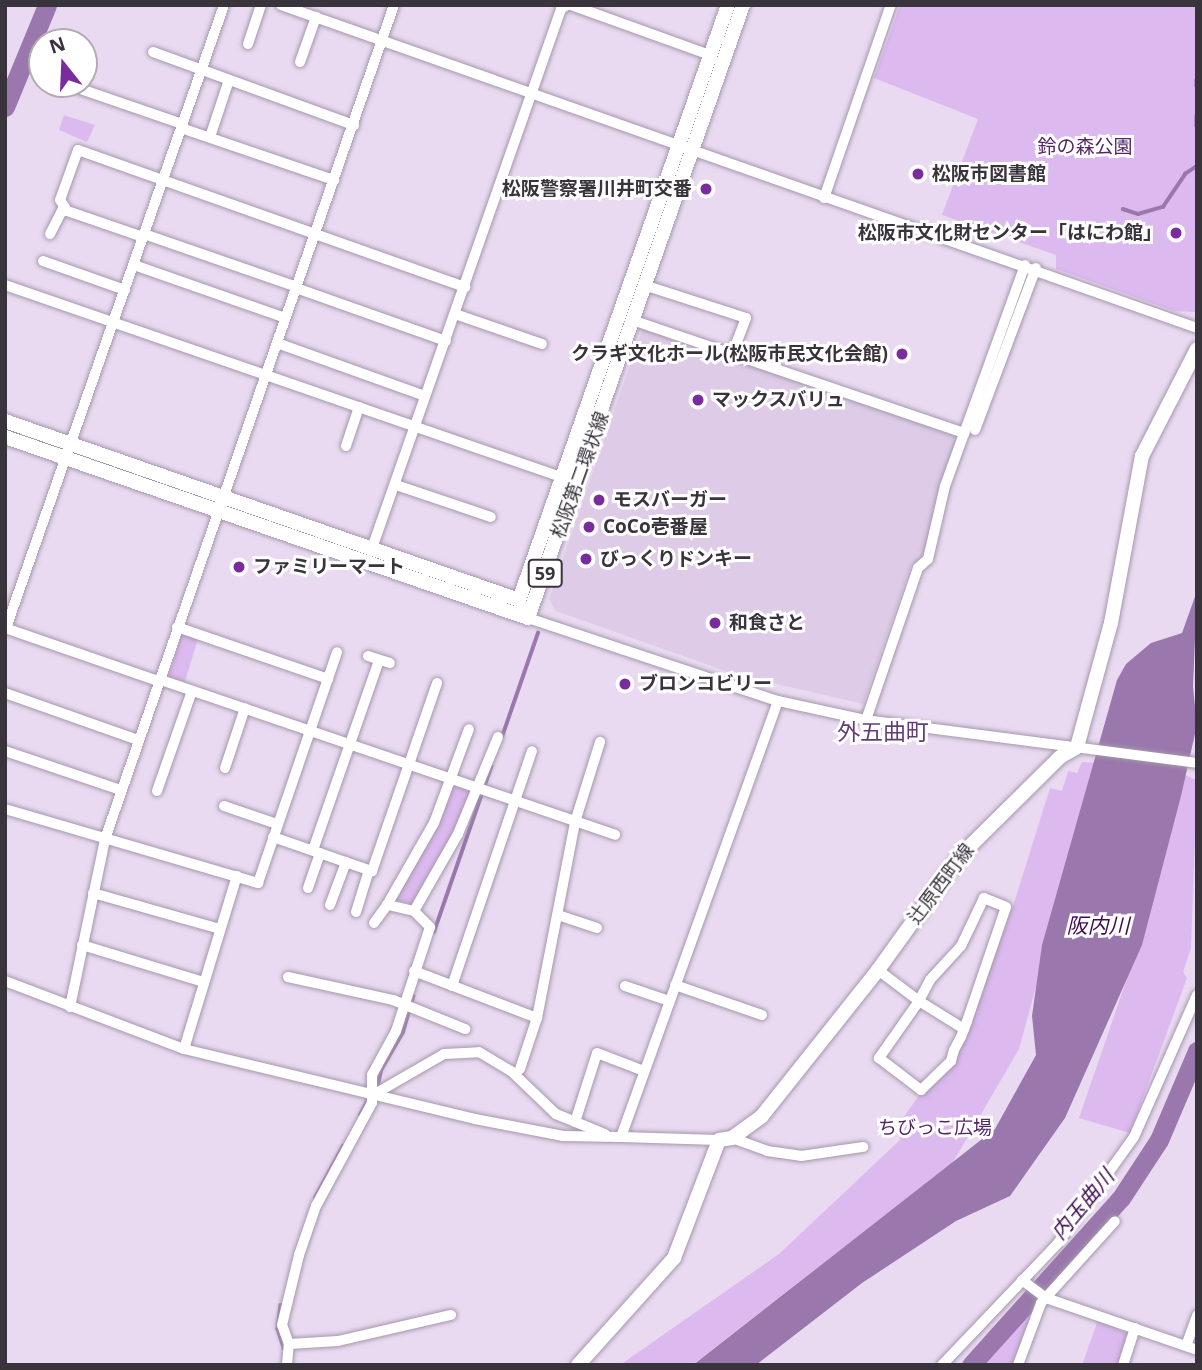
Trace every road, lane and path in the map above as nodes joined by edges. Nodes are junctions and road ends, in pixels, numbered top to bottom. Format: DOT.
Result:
graph roads {
  1 [pos="224,5"];
  2 [pos="261,5"];
  3 [pos="281,5"];
  4 [pos="569,5"];
  5 [pos="728,5"];
  6 [pos="743,5"];
  7 [pos="891,5"];
  8 [pos="390,6"];
  9 [pos="316,17"];
  10 [pos="382,40"];
  11 [pos="248,44"];
  12 [pos="153,51"];
  13 [pos="710,55"];
  14 [pos="300,62"];
  15 [pos="201,70"];
  16 [pos="229,80"];
  17 [pos="531,94"];
  18 [pos="98,96"];
  19 [pos="354,125"];
  20 [pos="181,126"];
  21 [pos="210,137"];
  22 [pos="676,147"];
  23 [pos="691,153"];
  24 [pos="162,180"];
  25 [pos="334,180"];
  26 [pos="824,198"];
  27 [pos="64,206"];
  28 [pos="50,234"];
  29 [pos="315,234"];
  30 [pos="144,235"];
  31 [pos="43,261"];
  32 [pos="134,265"];
  33 [pos="1031,267"];
  34 [pos="5,285"];
  35 [pos="647,286"];
  36 [pos="465,287"];
  37 [pos="296,288"];
  38 [pos="125,290"];
  39 [pos="455,314"];
  40 [pos="285,318"];
  41 [pos="635,321"];
  42 [pos="114,322"];
  43 [pos="1197,328"];
  44 [pos="446,341"];
  45 [pos="277,343"];
  46 [pos="542,344"];
  47 [pos="1197,349"];
  48 [pos="733,352"];
  49 [pos="265,374"];
  50 [pos="425,396"];
  51 [pos="359,407"];
  52 [pos="5,421"];
  53 [pos="415,426"];
  54 [pos="970,432"];
  55 [pos="5,438"];
  56 [pos="71,444"];
  57 [pos="346,446"];
  58 [pos="67,458"];
  59 [pos="564,478"];
  60 [pos="396,485"];
  61 [pos="221,497"];
  62 [pos="216,512"];
  63 [pos="491,517"];
  64 [pos="371,551"];
  65 [pos="519,600"];
  66 [pos="528,618"];
  67 [pos="177,627"];
  68 [pos="6,628"];
  69 [pos="337,652"];
  70 [pos="379,660"];
  71 [pos="328,679"];
  72 [pos="158,680"];
  73 [pos="437,683"];
  74 [pos="192,691"];
  75 [pos="5,693"];
  76 [pos="778,701"];
  77 [pos="246,708"];
  78 [pos="866,720"];
  79 [pos="469,729"];
  80 [pos="309,731"];
  81 [pos="498,737"];
  82 [pos="138,740"];
  83 [pos="600,742"];
  84 [pos="350,744"];
  85 [pos="1077,747"];
  86 [pos="5,751"];
  87 [pos="531,751"];
  88 [pos="1196,763"];
  89 [pos="410,765"];
  90 [pos="225,768"];
  91 [pos="451,779"];
  92 [pos="481,789"];
  93 [pos="121,790"];
  94 [pos="157,791"];
  95 [pos="516,802"];
  96 [pos="224,806"];
  97 [pos="5,808"];
  98 [pos="575,822"];
  99 [pos="278,824"];
  100 [pos="615,835"];
  101 [pos="273,837"];
  102 [pos="105,839"];
  103 [pos="316,852"];
  104 [pos="346,862"];
  105 [pos="369,870"];
  106 [pos="237,876"];
  107 [pos="308,888"];
  108 [pos="93,893"];
  109 [pos="330,905"];
  110 [pos="387,905"];
  111 [pos="414,911"];
  112 [pos="356,912"];
  113 [pos="558,915"];
  114 [pos="374,923"];
  115 [pos="597,928"];
  116 [pos="220,929"];
  117 [pos="82,945"];
  118 [pos="878,970"];
  119 [pos="419,973"];
  120 [pos="288,977"];
  121 [pos="5,981"];
  122 [pos="204,982"];
  123 [pos="452,985"];
  124 [pos="674,985"];
  125 [pos="625,986"];
  126 [pos="1197,995"];
  127 [pos="669,1001"];
  128 [pos="919,1001"];
  129 [pos="70,1007"];
  130 [pos="409,1007"];
  131 [pos="762,1015"];
  132 [pos="537,1018"];
  133 [pos="464,1029"];
  134 [pos="964,1029"];
  135 [pos="184,1049"];
  136 [pos="520,1069"];
  137 [pos="644,1071"];
  138 [pos="371,1093"];
  139 [pos="575,1122"];
  140 [pos="617,1137"];
  141 [pos="725,1139"];
  142 [pos="863,1147"];
  143 [pos="1115,1221"];
  144 [pos="1022,1280"];
  145 [pos="1046,1298"];
  146 [pos="451,1315"];
  147 [pos="1197,1315"];
  148 [pos="1135,1328"];
  149 [pos="289,1344"];
  150 [pos="1191,1348"];
  151 [pos="287,1365"];
  152 [pos="578,1365"];
  153 [pos="942,1365"];
  154 [pos="1018,1365"];
  155 [pos="1123,1365"];
  1 -- 15 [label="street"];
  2 -- 11 [label="street"];
  3 -- 9 [label="street"];
  4 -- 13 [label="street"];
  4 -- 17 [label="street"];
  5 -- 13 [label="main road, 松阪第二環状線 / 59"];
  6 -- 23 [label="main road, 松阪第二環状線 / 59"];
  7 -- 26 [label="street"];
  8 -- 10 [label="street"];
  9 -- 10 [label="street"];
  9 -- 14 [label="street"];
  10 -- 17 [label="street"];
  10 -- 19 [label="street"];
  12 -- 15 [label="street"];
  13 -- 22 [label="main road, 松阪第二環状線 / 59"];
  15 -- 16 [label="street"];
  15 -- 20 [label="street"];
  16 -- 19 [label="street"];
  16 -- 21 [label="street"];
  17 -- 22 [label="street"];
  17 -- 36 [label="street"];
  18 -- 20 [label="street"];
  19 -- 25 [label="street"];
  20 -- 21 [label="street"];
  20 -- 24 [label="street"];
  21 -- 25 [label="street"];
  22 -- 23 [label="street"];
  22 -- 59 [label="main road, 松阪第二環状線 / 59"];
  23 -- 26 [label="street"];
  23 -- 35 [label="main road, 松阪第二環状線 / 59"];
  24 -- 27 [label="street"];
  24 -- 29 [label="street"];
  24 -- 30 [label="street"];
  25 -- 29 [label="street"];
  26 -- 33 [label="street"];
  27 -- 28 [label="street"];
  27 -- 30 [label="street"];
  29 -- 36 [label="street"];
  29 -- 37 [label="street"];
  30 -- 32 [label="street"];
  30 -- 37 [label="street"];
  31 -- 38 [label="street"];
  32 -- 38 [label="street"];
  32 -- 40 [label="street"];
  33 -- 43 [label="street"];
  33 -- 54 [label="street"];
  34 -- 42 [label="street"];
  35 -- 41 [label="main road, 松阪第二環状線 / 59"];
  35 -- 48 [label="street"];
  36 -- 39 [label="street"];
  37 -- 40 [label="street"];
  37 -- 44 [label="street"];
  38 -- 42 [label="street"];
  39 -- 44 [label="street"];
  39 -- 46 [label="street"];
  40 -- 45 [label="street"];
  41 -- 48 [label="street"];
  41 -- 66 [label="main road, 松阪第二環状線 / 59"];
  42 -- 49 [label="street"];
  42 -- 56 [label="street"];
  44 -- 50 [label="street"];
  45 -- 49 [label="street"];
  45 -- 50 [label="street"];
  47 -- 85 [label="main road"];
  48 -- 54 [label="street"];
  49 -- 51 [label="street"];
  49 -- 61 [label="street"];
  50 -- 53 [label="street"];
  51 -- 53 [label="street"];
  51 -- 57 [label="street"];
  52 -- 56 [label="main road, 59"];
  53 -- 59 [label="street"];
  53 -- 60 [label="street"];
  54 -- 78 [label="street"];
  55 -- 58 [label="main road"];
  56 -- 58 [label="street"];
  56 -- 61 [label="main road, 59"];
  58 -- 62 [label="main road"];
  58 -- 68 [label="street"];
  59 -- 65 [label="main road, 松阪第二環状線 / 59"];
  60 -- 63 [label="street"];
  60 -- 64 [label="street"];
  61 -- 62 [label="street"];
  61 -- 64 [label="main road, 59"];
  62 -- 66 [label="main road"];
  62 -- 67 [label="street"];
  64 -- 65 [label="main road, 59"];
  65 -- 66 [label="street"];
  66 -- 76 [label="street"];
  67 -- 71 [label="street"];
  67 -- 72 [label="street"];
  68 -- 72 [label="street"];
  69 -- 71 [label="street"];
  70 -- 84 [label="street"];
  71 -- 80 [label="street"];
  72 -- 74 [label="street"];
  72 -- 82 [label="street"];
  73 -- 89 [label="street"];
  74 -- 77 [label="street"];
  74 -- 94 [label="street"];
  75 -- 82 [label="street"];
  76 -- 78 [label="street"];
  76 -- 124 [label="street"];
  77 -- 80 [label="street"];
  77 -- 90 [label="street"];
  78 -- 85 [label="street"];
  79 -- 91 [label="street"];
  80 -- 84 [label="street"];
  80 -- 99 [label="street"];
  81 -- 92 [label="street"];
  82 -- 93 [label="street"];
  83 -- 98 [label="street"];
  84 -- 89 [label="street"];
  84 -- 103 [label="street"];
  85 -- 88 [label="street"];
  85 -- 118 [label="main road, 辻原西町線"];
  86 -- 93 [label="street"];
  87 -- 95 [label="street"];
  89 -- 91 [label="street"];
  89 -- 105 [label="street"];
  91 -- 92 [label="street"];
  91 -- 110 [label="street"];
  92 -- 95 [label="street"];
  92 -- 111 [label="street"];
  93 -- 102 [label="street"];
  95 -- 98 [label="street"];
  95 -- 123 [label="street"];
  96 -- 99 [label="street"];
  97 -- 102 [label="street"];
  98 -- 100 [label="street"];
  98 -- 113 [label="street"];
  99 -- 101 [label="street"];
  101 -- 103 [label="street"];
  101 -- 106 [label="street"];
  102 -- 106 [label="street"];
  102 -- 108 [label="street"];
  103 -- 104 [label="street"];
  103 -- 107 [label="street"];
  104 -- 105 [label="street"];
  104 -- 109 [label="street"];
  105 -- 112 [label="street"];
  106 -- 116 [label="street"];
  108 -- 116 [label="street"];
  108 -- 117 [label="street"];
  110 -- 111 [label="street"];
  110 -- 114 [label="street"];
  111 -- 119 [label="street"];
  113 -- 115 [label="street"];
  113 -- 132 [label="street"];
  116 -- 122 [label="street"];
  117 -- 122 [label="street"];
  117 -- 129 [label="street"];
  118 -- 128 [label="street"];
  118 -- 141 [label="main road, 辻原西町線"];
  119 -- 123 [label="street"];
  119 -- 130 [label="street"];
  120 -- 130 [label="street"];
  121 -- 129 [label="street"];
  122 -- 135 [label="street"];
  123 -- 132 [label="street"];
  124 -- 127 [label="street"];
  124 -- 131 [label="street"];
  125 -- 127 [label="street"];
  126 -- 144 [label="street"];
  127 -- 137 [label="street"];
  128 -- 134 [label="street"];
  128 -- 134 [label="street"];
  128 -- 134 [label="street"];
  129 -- 135 [label="street"];
  130 -- 133 [label="street"];
  130 -- 138 [label="street"];
  132 -- 136 [label="street"];
  135 -- 138 [label="street"];
  137 -- 139 [label="street"];
  137 -- 140 [label="street"];
  138 -- 139 [label="street"];
  138 -- 140 [label="street"];
  138 -- 149 [label="street"];
  139 -- 140 [label="street"];
  140 -- 141 [label="street"];
  141 -- 142 [label="street"];
  141 -- 152 [label="main road"];
  143 -- 145 [label="street"];
  144 -- 145 [label="street"];
  144 -- 153 [label="street"];
  145 -- 148 [label="street"];
  145 -- 154 [label="street"];
  146 -- 149 [label="street"];
  147 -- 150 [label="street"];
  148 -- 150 [label="street"];
  148 -- 155 [label="street"];
  149 -- 151 [label="street"];
}
